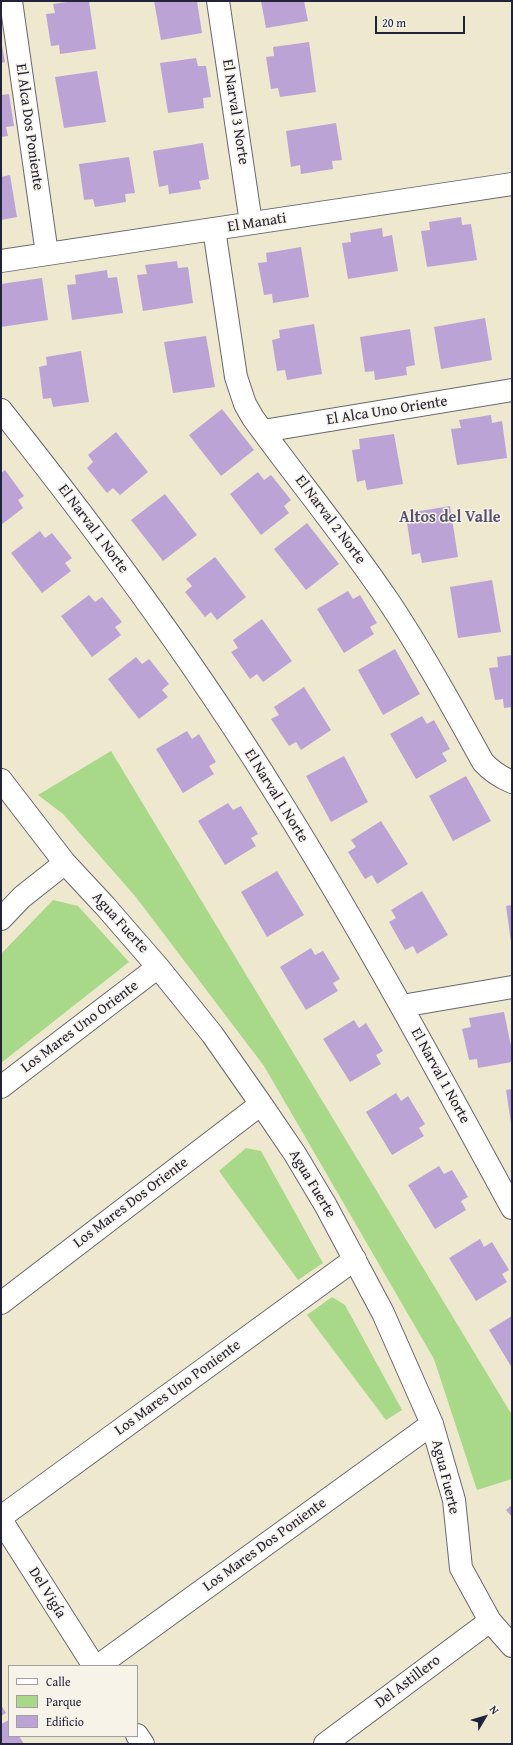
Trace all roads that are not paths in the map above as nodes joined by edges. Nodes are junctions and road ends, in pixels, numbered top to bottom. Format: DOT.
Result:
graph roads {
  1 [pos="11,1"];
  2 [pos="218,1"];
  3 [pos="512,184"];
  4 [pos="252,223"];
  5 [pos="214,229"];
  6 [pos="47,254"];
  7 [pos="1,261"];
  8 [pos="512,390"];
  9 [pos="1,410"];
  10 [pos="263,431"];
  11 [pos="1,780"];
  12 [pos="512,782"];
  13 [pos="64,863"];
  14 [pos="1,919"];
  15 [pos="158,967"];
  16 [pos="512,987"];
  17 [pos="402,1006"];
  18 [pos="1,1086"];
  19 [pos="261,1104"];
  20 [pos="512,1208"];
  21 [pos="355,1259"];
  22 [pos="1,1303"];
  23 [pos="432,1424"];
  24 [pos="1,1518"];
  25 [pos="490,1621"];
  26 [pos="512,1646"];
  27 [pos="93,1665"];
  28 [pos="99,1665"];
  29 [pos="325,1744"];
  1 -- 6 [label="street, El Alca Dos Poniente"];
  2 -- 4 [label="street, El Narval 3 Norte"];
  3 -- 4 [label="street, El Manati"];
  4 -- 5 [label="street, El Manati"];
  5 -- 6 [label="street, El Manati"];
  5 -- 10 [label="street, El Narval 2 Norte"];
  6 -- 7 [label="street, El Manati"];
  8 -- 10 [label="street, El Alca Uno Oriente"];
  9 -- 17 [label="street, El Narval 1 Norte"];
  10 -- 12 [label="street, El Narval 2 Norte"];
  11 -- 13 [label="street, Agua Fuerte"];
  13 -- 14 [label="street"];
  13 -- 15 [label="street, Agua Fuerte"];
  15 -- 18 [label="street, Los Mares Uno Oriente"];
  15 -- 19 [label="street, Agua Fuerte"];
  16 -- 17 [label="street"];
  17 -- 20 [label="street, El Narval 1 Norte"];
  19 -- 21 [label="street, Agua Fuerte"];
  19 -- 22 [label="street, Los Mares Dos Oriente"];
  21 -- 23 [label="street, Agua Fuerte"];
  21 -- 24 [label="street, Los Mares Uno Poniente"];
  23 -- 25 [label="street, Agua Fuerte"];
  23 -- 28 [label="street, Los Mares Dos Poniente"];
  24 -- 27 [label="street, Del Vigía"];
  25 -- 26 [label="street, Agua Fuerte"];
  25 -- 29 [label="street, Del Astillero"];
}
